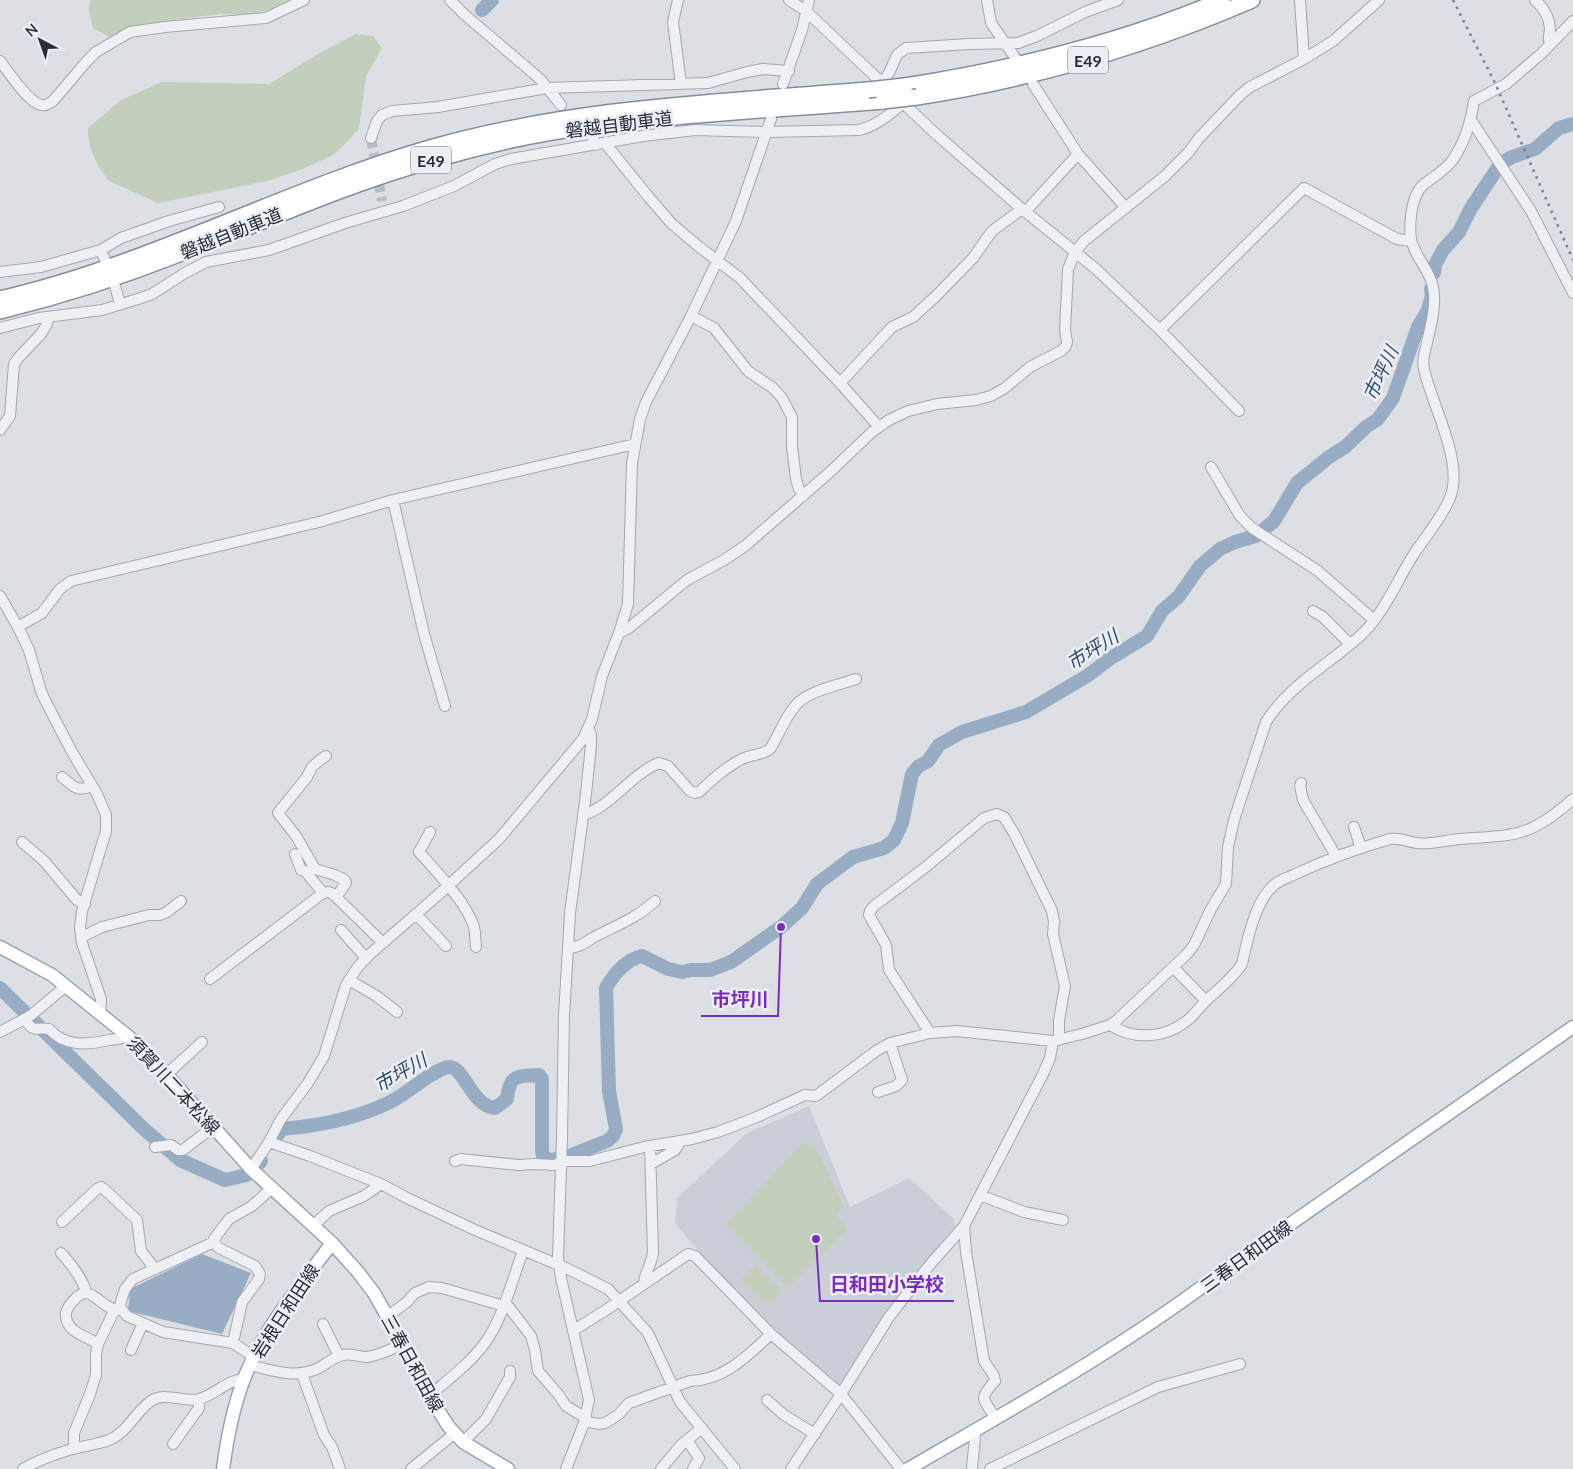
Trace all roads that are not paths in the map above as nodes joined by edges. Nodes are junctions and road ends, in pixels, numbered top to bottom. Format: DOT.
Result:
graph roads {
  1 [pos="304,0"];
  2 [pos="450,0"];
  3 [pos="678,0"];
  4 [pos="789,0"];
  5 [pos="809,0"];
  6 [pos="987,0"];
  7 [pos="1118,0"];
  8 [pos="1222,0"];
  9 [pos="1252,0"];
  10 [pos="1300,0"];
  11 [pos="1379,0"];
  12 [pos="1535,0"];
  13 [pos="806,11"];
  14 [pos="1573,21"];
  15 [pos="1006,44"];
  16 [pos="1550,44"];
  17 [pos="1016,59"];
  18 [pos="1304,59"];
  19 [pos="0,61"];
  20 [pos="789,71"];
  21 [pos="882,82"];
  22 [pos="681,84"];
  23 [pos="783,84"];
  24 [pos="1033,84"];
  25 [pos="547,88"];
  26 [pos="910,100"];
  27 [pos="561,105"];
  28 [pos="771,119"];
  29 [pos="1471,120"];
  30 [pos="767,132"];
  31 [pos="591,135"];
  32 [pos="371,138"];
  33 [pos="601,144"];
  34 [pos="1078,154"];
  35 [pos="382,201"];
  36 [pos="219,207"];
  37 [pos="1126,208"];
  38 [pos="1024,210"];
  39 [pos="384,212"];
  40 [pos="1412,241"];
  41 [pos="1075,252"];
  42 [pos="718,261"];
  43 [pos="0,272"];
  44 [pos="115,286"];
  45 [pos="1573,293"];
  46 [pos="0,299"];
  47 [pos="120,304"];
  48 [pos="0,311"];
  49 [pos="691,316"];
  50 [pos="48,318"];
  51 [pos="0,328"];
  52 [pos="1160,330"];
  53 [pos="840,383"];
  54 [pos="1239,411"];
  55 [pos="878,427"];
  56 [pos="0,430"];
  57 [pos="635,444"];
  58 [pos="1211,467"];
  59 [pos="803,496"];
  60 [pos="394,500"];
  61 [pos="0,596"];
  62 [pos="1313,611"];
  63 [pos="1374,620"];
  64 [pos="18,627"];
  65 [pos="619,633"];
  66 [pos="1350,644"];
  67 [pos="856,679"];
  68 [pos="445,706"];
  69 [pos="588,729"];
  70 [pos="326,756"];
  71 [pos="62,777"];
  72 [pos="1301,783"];
  73 [pos="92,786"];
  74 [pos="1573,799"];
  75 [pos="583,814"];
  76 [pos="1354,827"];
  77 [pos="430,832"];
  78 [pos="22,842"];
  79 [pos="1361,848"];
  80 [pos="295,854"];
  81 [pos="1336,856"];
  82 [pos="448,886"];
  83 [pos="323,893"];
  84 [pos="336,897"];
  85 [pos="655,901"];
  86 [pos="181,902"];
  87 [pos="85,904"];
  88 [pos="416,914"];
  89 [pos="341,930"];
  90 [pos="80,936"];
  91 [pos="383,943"];
  92 [pos="446,946"];
  93 [pos="0,947"];
  94 [pos="476,947"];
  95 [pos="568,948"];
  96 [pos="366,958"];
  97 [pos="1173,967"];
  98 [pos="210,979"];
  99 [pos="349,980"];
  100 [pos="66,986"];
  101 [pos="1206,1001"];
  102 [pos="397,1012"];
  103 [pos="100,1013"];
  104 [pos="24,1019"];
  105 [pos="1110,1025"];
  106 [pos="1573,1027"];
  107 [pos="0,1032"];
  108 [pos="930,1033"];
  109 [pos="127,1035"];
  110 [pos="1056,1041"];
  111 [pos="202,1042"];
  112 [pos="890,1043"];
  113 [pos="166,1075"];
  114 [pos="878,1092"];
  115 [pos="213,1127"];
  116 [pos="269,1142"];
  117 [pos="680,1142"];
  118 [pos="650,1146"];
  119 [pos="155,1147"];
  120 [pos="455,1161"];
  121 [pos="561,1164"];
  122 [pos="651,1164"];
  123 [pos="251,1169"];
  124 [pos="381,1184"];
  125 [pos="272,1188"];
  126 [pos="980,1194"];
  127 [pos="1063,1220"];
  128 [pos="62,1222"];
  129 [pos="313,1226"];
  130 [pos="964,1226"];
  131 [pos="214,1242"];
  132 [pos="332,1243"];
  133 [pos="523,1251"];
  134 [pos="61,1253"];
  135 [pos="559,1266"];
  136 [pos="155,1269"];
  137 [pos="644,1284"];
  138 [pos="86,1292"];
  139 [pos="620,1301"];
  140 [pos="504,1305"];
  141 [pos="118,1309"];
  142 [pos="388,1316"];
  143 [pos="143,1324"];
  144 [pos="323,1324"];
  145 [pos="574,1330"];
  146 [pos="771,1334"];
  147 [pos="233,1343"];
  148 [pos="98,1344"];
  149 [pos="403,1344"];
  150 [pos="131,1350"];
  151 [pos="339,1356"];
  152 [pos="252,1361"];
  153 [pos="1240,1364"];
  154 [pos="510,1371"];
  155 [pos="302,1374"];
  156 [pos="244,1379"];
  157 [pos="673,1387"];
  158 [pos="840,1394"];
  159 [pos="429,1396"];
  160 [pos="199,1399"];
  161 [pos="767,1400"];
  162 [pos="995,1418"];
  163 [pos="585,1419"];
  164 [pos="702,1428"];
  165 [pos="974,1430"];
  166 [pos="815,1434"];
  167 [pos="459,1438"];
  168 [pos="687,1440"];
  169 [pos="173,1444"];
  170 [pos="74,1449"];
  171 [pos="23,1469"];
  172 [pos="223,1469"];
  173 [pos="340,1469"];
  174 [pos="412,1469"];
  175 [pos="508,1469"];
  176 [pos="566,1469"];
  177 [pos="661,1469"];
  178 [pos="693,1469"];
  179 [pos="735,1469"];
  180 [pos="791,1469"];
  181 [pos="901,1469"];
  182 [pos="908,1469"];
  183 [pos="972,1469"];
  184 [pos="990,1469"];
  1 -- 19 [label="street"];
  2 -- 25 [label="street"];
  3 -- 22 [label="street"];
  4 -- 13 [label="street"];
  5 -- 13 [label="street"];
  6 -- 15 [label="street"];
  7 -- 15 [label="street"];
  8 -- 46 [label="highway, 磐越自動車道 / E49, bridge"];
  9 -- 26 [label="highway, 磐越自動車道 / E49"];
  10 -- 18 [label="street"];
  11 -- 18 [label="street"];
  12 -- 16 [label="street"];
  13 -- 20 [label="street"];
  13 -- 21 [label="street"];
  14 -- 16 [label="street"];
  15 -- 17 [label="street"];
  15 -- 21 [label="street"];
  16 -- 29 [label="street"];
  18 -- 37 [label="street"];
  20 -- 22 [label="street"];
  20 -- 23 [label="street"];
  21 -- 26 [label="street"];
  22 -- 25 [label="street"];
  24 -- 34 [label="street"];
  25 -- 27 [label="street"];
  25 -- 32 [label="street"];
  26 -- 30 [label="street"];
  26 -- 38 [label="street"];
  26 -- 48 [label="highway, 磐越自動車道 / E49, bridge"];
  28 -- 30 [label="street"];
  29 -- 40 [label="street"];
  29 -- 45 [label="street"];
  30 -- 33 [label="street"];
  30 -- 42 [label="street"];
  31 -- 33 [label="street"];
  33 -- 39 [label="street"];
  33 -- 42 [label="street"];
  34 -- 37 [label="street"];
  34 -- 38 [label="street"];
  35 -- 39 [label="street"];
  36 -- 43 [label="street"];
  37 -- 41 [label="street"];
  38 -- 41 [label="street"];
  38 -- 53 [label="street"];
  39 -- 47 [label="street"];
  40 -- 52 [label="street"];
  40 -- 63 [label="street"];
  41 -- 52 [label="street"];
  41 -- 55 [label="street"];
  42 -- 49 [label="street"];
  42 -- 53 [label="street"];
  44 -- 47 [label="street"];
  47 -- 50 [label="street"];
  49 -- 57 [label="street"];
  49 -- 59 [label="street"];
  50 -- 51 [label="street"];
  50 -- 56 [label="street"];
  52 -- 54 [label="street"];
  53 -- 55 [label="street"];
  55 -- 59 [label="street"];
  57 -- 60 [label="street"];
  57 -- 65 [label="street"];
  58 -- 63 [label="street"];
  59 -- 65 [label="street"];
  60 -- 64 [label="street"];
  60 -- 68 [label="street"];
  61 -- 64 [label="street"];
  62 -- 66 [label="street"];
  63 -- 66 [label="street"];
  64 -- 73 [label="street"];
  65 -- 69 [label="street"];
  66 -- 97 [label="street"];
  67 -- 75 [label="street"];
  69 -- 75 [label="street"];
  69 -- 82 [label="street"];
  70 -- 84 [label="street"];
  71 -- 73 [label="street"];
  72 -- 81 [label="street"];
  73 -- 87 [label="street"];
  74 -- 79 [label="street"];
  75 -- 95 [label="street"];
  76 -- 79 [label="street"];
  77 -- 82 [label="street"];
  78 -- 87 [label="street"];
  79 -- 81 [label="street"];
  80 -- 83 [label="street"];
  81 -- 101 [label="street"];
  82 -- 88 [label="street"];
  82 -- 94 [label="street"];
  83 -- 84 [label="street"];
  83 -- 98 [label="street"];
  84 -- 91 [label="street"];
  85 -- 95 [label="street"];
  86 -- 90 [label="street"];
  87 -- 90 [label="street"];
  88 -- 91 [label="street"];
  88 -- 92 [label="street"];
  89 -- 96 [label="street"];
  90 -- 103 [label="street"];
  91 -- 96 [label="street"];
  93 -- 100 [label="main road, 須賀川二本松線"];
  95 -- 121 [label="street"];
  96 -- 99 [label="street"];
  97 -- 101 [label="street"];
  97 -- 105 [label="street"];
  99 -- 102 [label="street"];
  99 -- 116 [label="street"];
  100 -- 103 [label="main road, 須賀川二本松線"];
  100 -- 104 [label="street"];
  101 -- 105 [label="street"];
  103 -- 109 [label="main road, 須賀川二本松線"];
  104 -- 107 [label="street"];
  104 -- 109 [label="street"];
  105 -- 110 [label="street"];
  106 -- 162 [label="main road, 三春日和田線"];
  108 -- 110 [label="street"];
  108 -- 110 [label="street"];
  108 -- 112 [label="street"];
  109 -- 113 [label="main road, 須賀川二本松線"];
  110 -- 126 [label="street"];
  111 -- 113 [label="street"];
  112 -- 114 [label="street"];
  112 -- 117 [label="street"];
  113 -- 115 [label="main road, 須賀川二本松線"];
  115 -- 119 [label="street"];
  115 -- 123 [label="main road, 須賀川二本松線"];
  116 -- 123 [label="street"];
  116 -- 124 [label="street"];
  117 -- 118 [label="street"];
  117 -- 122 [label="street"];
  118 -- 121 [label="street"];
  118 -- 122 [label="street"];
  120 -- 121 [label="street"];
  121 -- 135 [label="street"];
  122 -- 137 [label="street"];
  123 -- 125 [label="main road, 須賀川二本松線"];
  124 -- 129 [label="street"];
  124 -- 133 [label="street"];
  125 -- 129 [label="main road, 須賀川二本松線"];
  125 -- 131 [label="street"];
  126 -- 127 [label="street"];
  126 -- 130 [label="street"];
  128 -- 136 [label="street"];
  129 -- 132 [label="main road, 須賀川二本松線"];
  130 -- 158 [label="street"];
  130 -- 162 [label="street"];
  131 -- 136 [label="street"];
  131 -- 147 [label="street"];
  132 -- 142 [label="main road, 三春日和田線"];
  132 -- 152 [label="main road, 岩根日和田線"];
  133 -- 135 [label="street"];
  133 -- 140 [label="street"];
  134 -- 138 [label="street"];
  135 -- 139 [label="street"];
  135 -- 145 [label="street"];
  136 -- 141 [label="street"];
  137 -- 139 [label="street"];
  137 -- 146 [label="street"];
  138 -- 141 [label="street"];
  138 -- 148 [label="street"];
  139 -- 145 [label="street"];
  139 -- 157 [label="street"];
  140 -- 142 [label="street"];
  140 -- 159 [label="street"];
  140 -- 163 [label="street"];
  141 -- 143 [label="street"];
  141 -- 148 [label="street"];
  142 -- 149 [label="main road, 三春日和田線"];
  143 -- 147 [label="street"];
  143 -- 150 [label="street"];
  144 -- 151 [label="street"];
  145 -- 163 [label="street"];
  146 -- 157 [label="street"];
  146 -- 158 [label="street"];
  147 -- 152 [label="street"];
  148 -- 170 [label="street"];
  149 -- 151 [label="street"];
  149 -- 159 [label="main road, 三春日和田線"];
  151 -- 155 [label="street"];
  152 -- 155 [label="street"];
  152 -- 156 [label="main road, 岩根日和田線"];
  153 -- 184 [label="street"];
  154 -- 167 [label="street"];
  155 -- 173 [label="street"];
  156 -- 160 [label="street"];
  156 -- 172 [label="main road, 岩根日和田線"];
  157 -- 163 [label="street"];
  157 -- 164 [label="street"];
  158 -- 166 [label="street"];
  158 -- 181 [label="street"];
  159 -- 167 [label="main road, 三春日和田線"];
  160 -- 169 [label="street"];
  160 -- 170 [label="street"];
  161 -- 166 [label="street"];
  162 -- 165 [label="main road, 三春日和田線"];
  163 -- 176 [label="street"];
  164 -- 168 [label="street"];
  164 -- 179 [label="street"];
  165 -- 182 [label="main road, 三春日和田線"];
  165 -- 183 [label="street"];
  166 -- 180 [label="street"];
  167 -- 174 [label="street"];
  167 -- 175 [label="main road, 三春日和田線"];
  168 -- 177 [label="street"];
  168 -- 178 [label="street"];
  170 -- 171 [label="street"];
}
